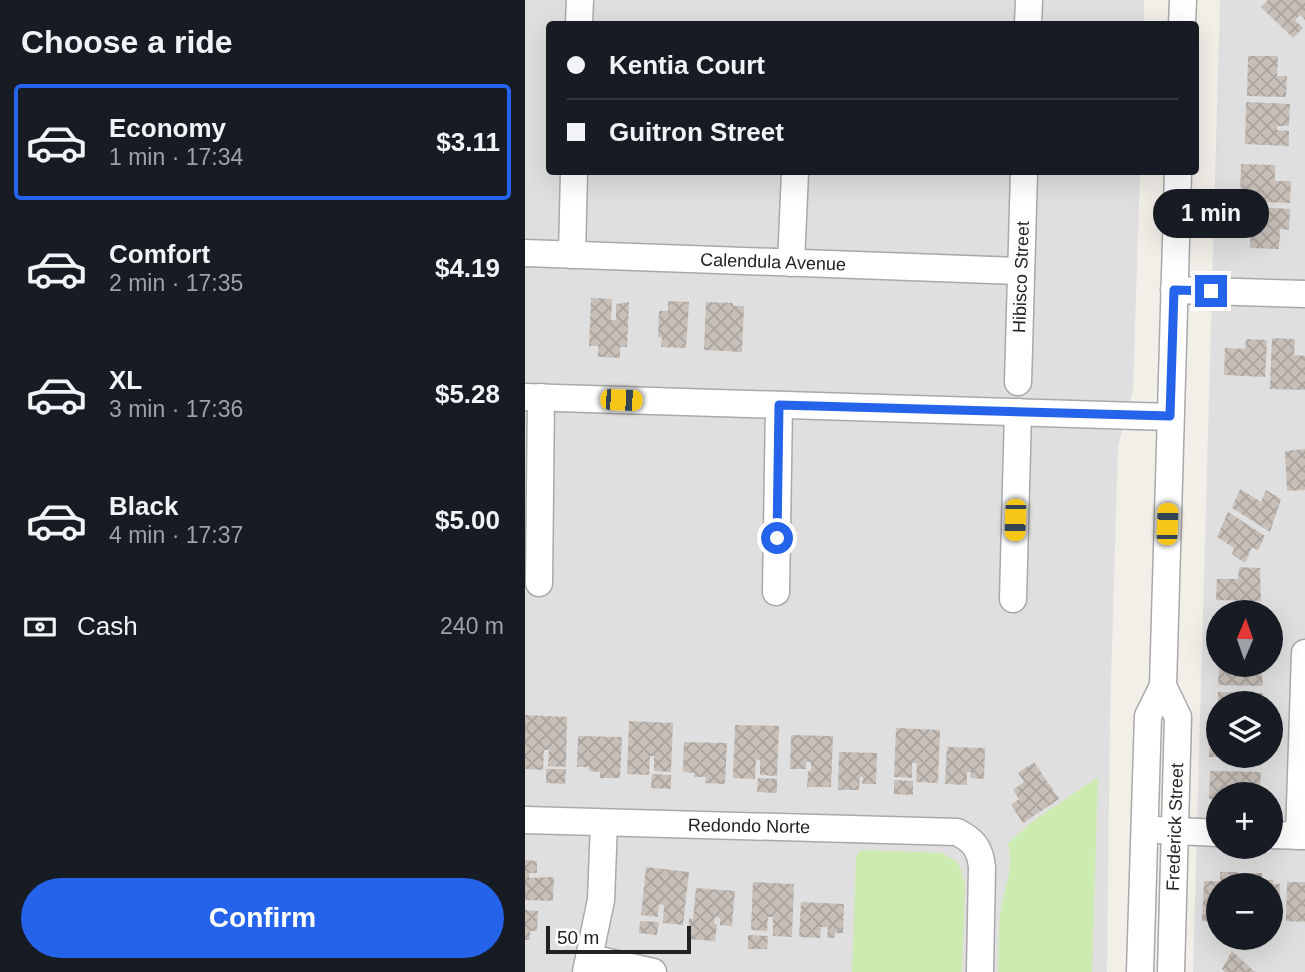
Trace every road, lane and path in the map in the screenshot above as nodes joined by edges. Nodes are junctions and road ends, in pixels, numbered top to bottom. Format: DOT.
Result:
graph roads {
  1 [pos="580,0"];
  2 [pos="1029,0"];
  3 [pos="1183,0"];
  4 [pos="579,21"];
  5 [pos="1028,21"];
  6 [pos="1182,21"];
  7 [pos="575,175"];
  8 [pos="795,175"];
  9 [pos="1024,175"];
  10 [pos="1178,175"];
  11 [pos="525,253"];
  12 [pos="572,255"];
  13 [pos="792,262"];
  14 [pos="1021,271"];
  15 [pos="1174,290"];
  16 [pos="1305,295"];
  17 [pos="1018,382"];
  18 [pos="533,397"];
  19 [pos="779,405"];
  20 [pos="1018,412"];
  21 [pos="1170,416"];
  22 [pos="539,583"];
  23 [pos="776,592"];
  24 [pos="1013,599"];
  25 [pos="1305,653"];
  26 [pos="1163,686"];
  27 [pos="525,820"];
  28 [pos="604,823"];
  29 [pos="1145,830"];
  30 [pos="1175,831"];
  31 [pos="1206,832"];
  32 [pos="1283,835"];
  33 [pos="1302,836"];
  34 [pos="588,965"];
  35 [pos="653,972"];
  36 [pos="979,972"];
  37 [pos="1140,972"];
  38 [pos="1171,972"];
  1 -- 4 [label="street"];
  2 -- 5 [label="street"];
  3 -- 6 [label="street"];
  7 -- 12 [label="street"];
  8 -- 13 [label="street"];
  9 -- 14 [label="street, Hibisco Street"];
  10 -- 15 [label="street, Frederick Street"];
  11 -- 12 [label="street, Calendula Avenue"];
  12 -- 13 [label="street, Calendula Avenue"];
  13 -- 14 [label="street, Calendula Avenue"];
  14 -- 17 [label="street, Hibisco Street"];
  15 -- 16 [label="street"];
  15 -- 21 [label="street, Frederick Street"];
  18 -- 19 [label="street"];
  18 -- 22 [label="street"];
  19 -- 20 [label="street"];
  19 -- 23 [label="street"];
  20 -- 21 [label="street"];
  20 -- 24 [label="street"];
  21 -- 26 [label="street, Frederick Street"];
  25 -- 33 [label="street"];
  26 -- 29 [label="street, Frederick Street"];
  26 -- 30 [label="street, Frederick Street"];
  27 -- 28 [label="street, Redondo Norte"];
  28 -- 34 [label="street"];
  28 -- 36 [label="street, Redondo Norte"];
  29 -- 30 [label="street"];
  29 -- 37 [label="street, Frederick Street"];
  30 -- 31 [label="street"];
  30 -- 38 [label="street, Frederick Street"];
  32 -- 33 [label="street"];
  34 -- 35 [label="street"];
}
